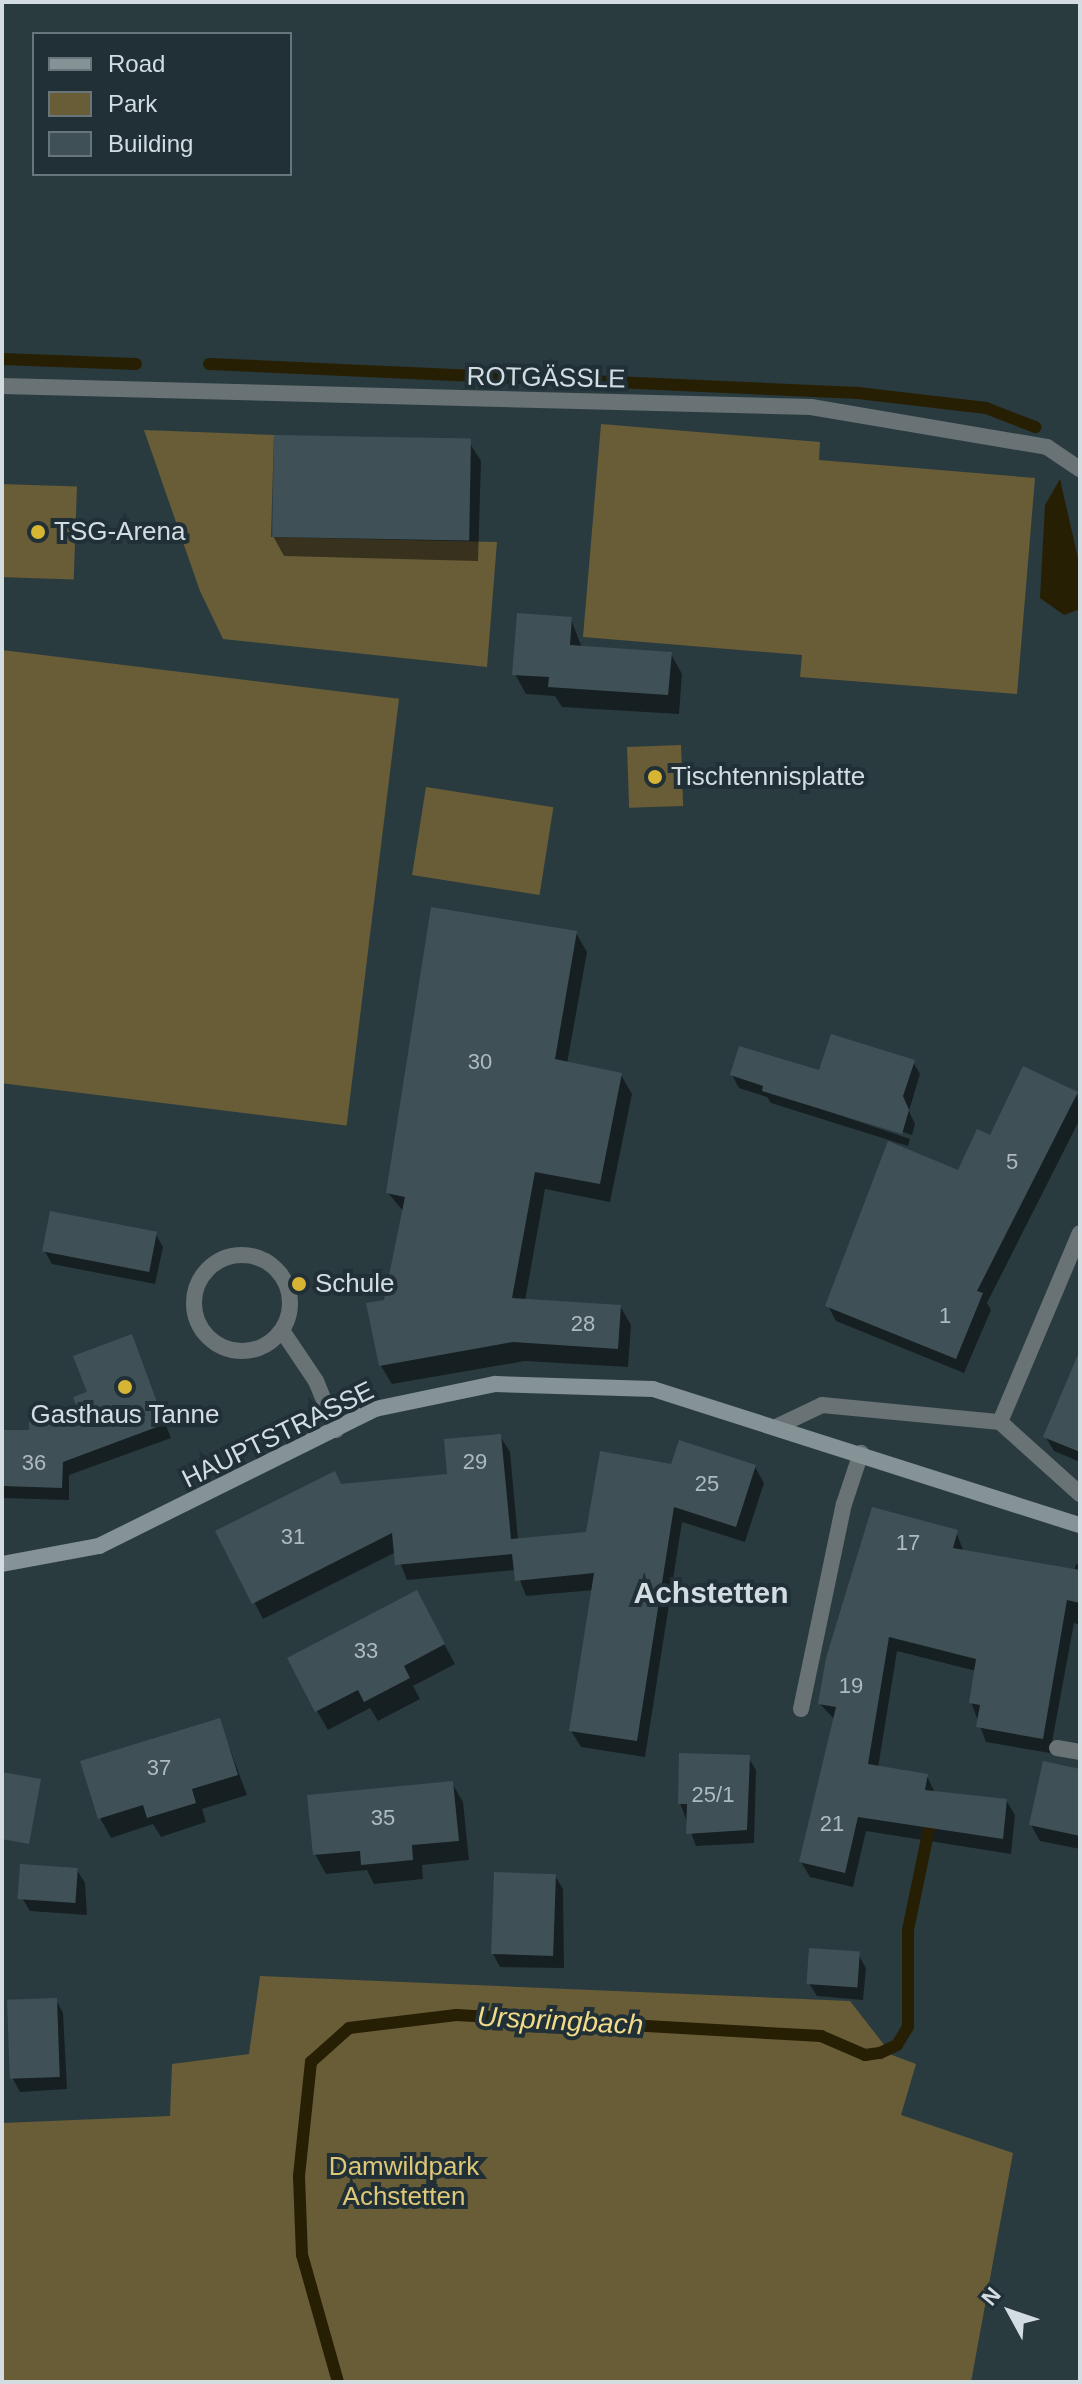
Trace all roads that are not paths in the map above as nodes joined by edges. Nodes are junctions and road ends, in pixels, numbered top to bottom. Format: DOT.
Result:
graph roads {
  1 [pos="2,386"];
  2 [pos="1080,469"];
  3 [pos="1080,1233"];
  4 [pos="283,1332"];
  5 [pos="1000,1422"];
  6 [pos="778,1426"];
  7 [pos="336,1430"];
  8 [pos="861,1453"];
  9 [pos="1080,1494"];
  10 [pos="1080,1525"];
  11 [pos="2,1564"];
  12 [pos="801,1709"];
  13 [pos="1057,1748"];
  14 [pos="1080,1752"];
  1 -- 2 [label="street, ROTGÄSSLE"];
  3 -- 5 [label="street"];
  4 -- 4 [label="street"];
  4 -- 7 [label="street"];
  5 -- 6 [label="street"];
  5 -- 9 [label="street"];
  6 -- 7 [label="street, HAUPTSTRASSE"];
  6 -- 8 [label="street, HAUPTSTRASSE"];
  7 -- 11 [label="street, HAUPTSTRASSE"];
  8 -- 10 [label="street, HAUPTSTRASSE"];
  8 -- 12 [label="street"];
  13 -- 14 [label="street"];
}
